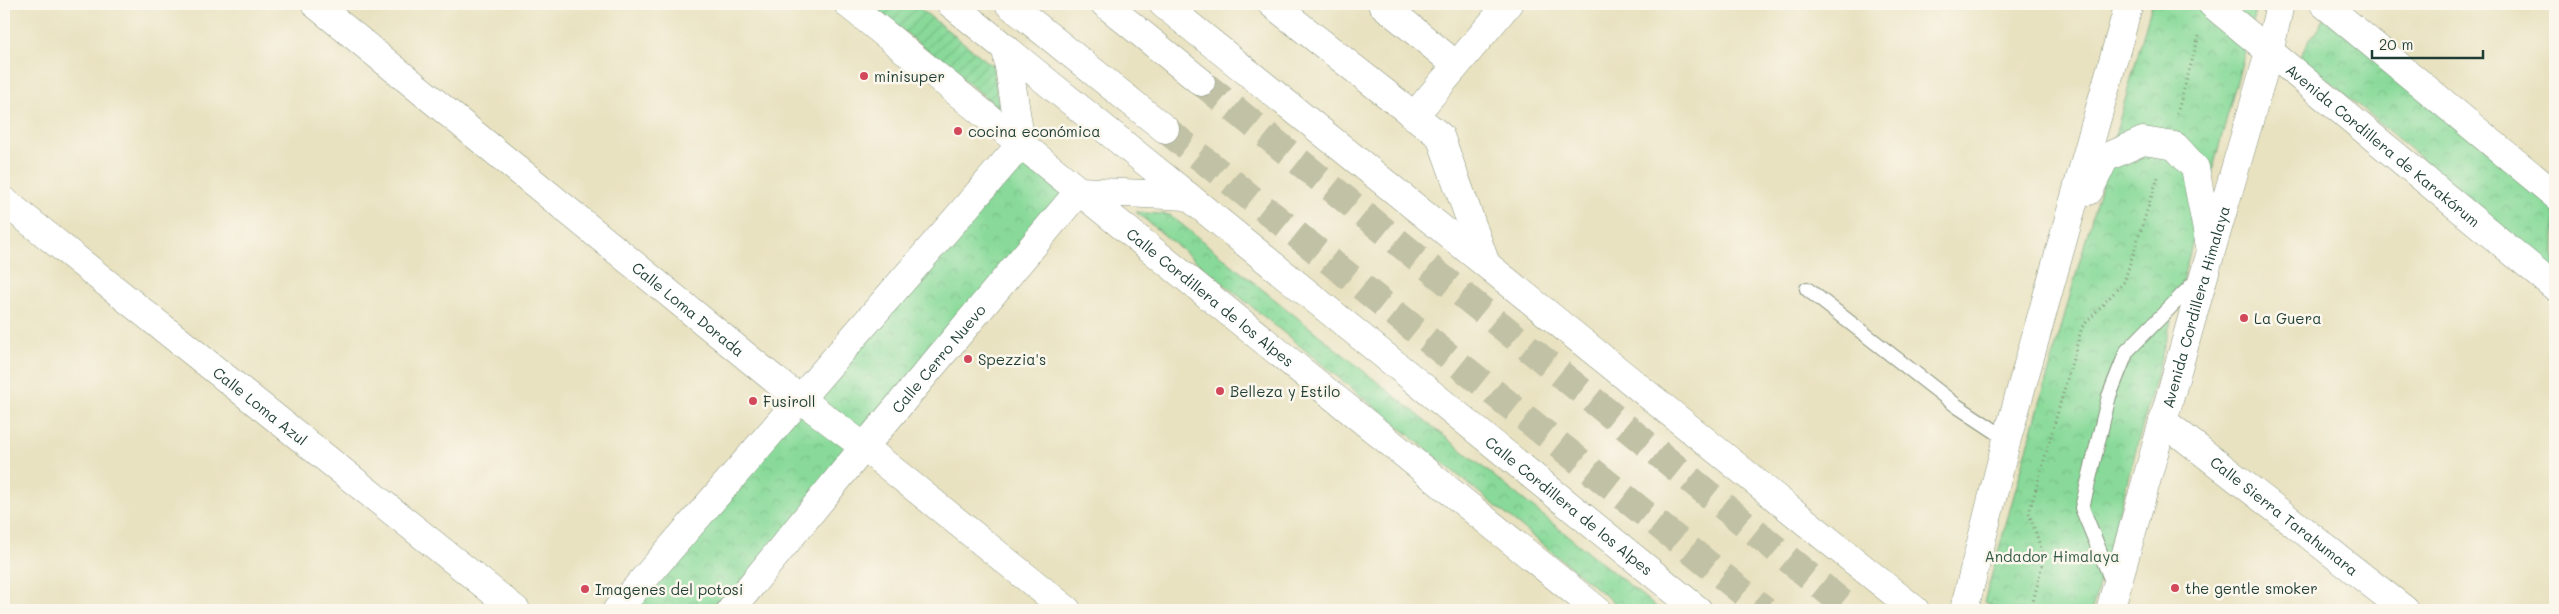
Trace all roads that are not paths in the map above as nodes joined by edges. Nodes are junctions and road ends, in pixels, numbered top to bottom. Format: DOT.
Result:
graph roads {
  1 [pos="315,4"];
  2 [pos="848,4"];
  3 [pos="951,4"];
  4 [pos="1009,4"];
  5 [pos="1105,4"];
  6 [pos="1163,4"];
  7 [pos="1272,4"];
  8 [pos="1382,4"];
  9 [pos="1508,4"];
  10 [pos="2129,4"];
  11 [pos="2212,4"];
  12 [pos="2280,4"];
  13 [pos="2324,4"];
  14 [pos="1006,48"];
  15 [pos="2270,53"];
  16 [pos="1456,65"];
  17 [pos="1201,82"];
  18 [pos="1414,116"];
  19 [pos="1165,129"];
  20 [pos="1021,144"];
  21 [pos="1080,191"];
  22 [pos="2555,195"];
  23 [pos="1188,196"];
  24 [pos="4,201"];
  25 [pos="2060,248"];
  26 [pos="2208,261"];
  27 [pos="1486,264"];
  28 [pos="2555,287"];
  29 [pos="1807,289"];
  30 [pos="800,400"];
  31 [pos="2163,420"];
  32 [pos="2007,439"];
  33 [pos="864,446"];
  34 [pos="1864,570"];
  35 [pos="2113,600"];
  36 [pos="516,610"];
  37 [pos="618,610"];
  38 [pos="731,610"];
  39 [pos="1067,610"];
  40 [pos="1597,610"];
  41 [pos="1698,610"];
  42 [pos="1882,610"];
  43 [pos="1915,610"];
  44 [pos="1964,610"];
  45 [pos="2405,610"];
  1 -- 30 [label="main road, Calle Loma Dorada"];
  2 -- 20 [label="main road, Calle Cordillera de los Alpes"];
  3 -- 14 [label="main road, Calle Cordillera de los Alpes"];
  4 -- 19 [label="main road"];
  5 -- 17 [label="main road"];
  6 -- 27 [label="main road"];
  7 -- 18 [label="main road"];
  8 -- 16 [label="main road"];
  9 -- 16 [label="main road"];
  10 -- 25 [label="main road"];
  11 -- 15 [label="main road, Avenida Cordillera de Karakórum"];
  12 -- 15 [label="main road, Avenida Cordillera Himalaya"];
  13 -- 22 [label="main road"];
  14 -- 20 [label="main road"];
  14 -- 23 [label="main road, Calle Cordillera de los Alpes"];
  15 -- 26 [label="main road, Avenida Cordillera Himalaya"];
  15 -- 28 [label="main road, Avenida Cordillera de Karakórum"];
  16 -- 18 [label="main road"];
  18 -- 27 [label="main road"];
  20 -- 21 [label="main road, Calle Cordillera de los Alpes"];
  20 -- 30 [label="main road"];
  21 -- 23 [label="main road"];
  21 -- 33 [label="main road, Calle Cerro Nuevo"];
  21 -- 40 [label="main road, Calle Cordillera de los Alpes"];
  23 -- 41 [label="main road, Calle Cordillera de los Alpes"];
  24 -- 36 [label="main road, Calle Loma Azul"];
  25 -- 26 [label="main road"];
  25 -- 32 [label="main road"];
  26 -- 31 [label="main road, Avenida Cordillera Himalaya"];
  26 -- 35 [label="lane"];
  27 -- 34 [label="main road"];
  29 -- 32 [label="lane"];
  30 -- 33 [label="main road, Calle Loma Dorada"];
  30 -- 37 [label="main road"];
  31 -- 35 [label="main road, Avenida Cordillera Himalaya"];
  31 -- 45 [label="main road, Calle Sierra Tarahumara"];
  32 -- 44 [label="main road"];
  33 -- 38 [label="main road, Calle Cerro Nuevo"];
  33 -- 39 [label="main road, Calle Loma Dorada"];
  34 -- 42 [label="main road"];
  34 -- 43 [label="main road"];
}
